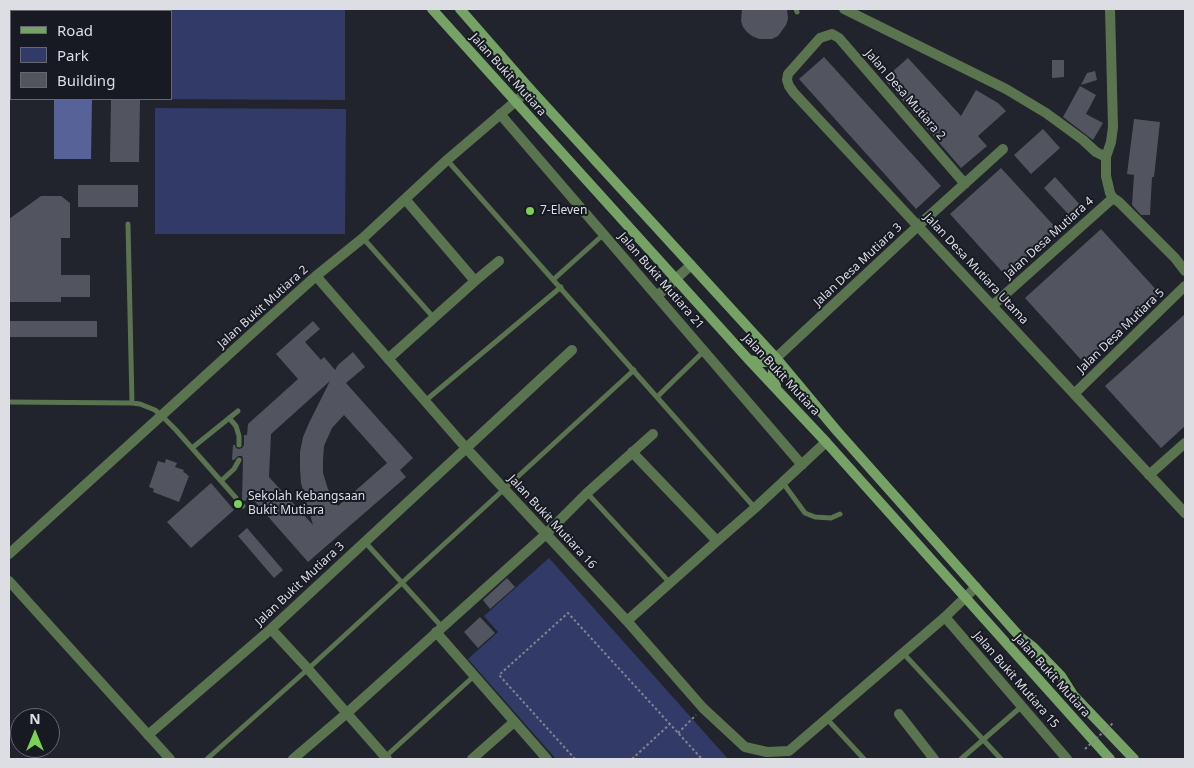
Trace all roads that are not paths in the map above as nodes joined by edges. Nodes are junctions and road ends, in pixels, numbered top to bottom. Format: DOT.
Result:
graph roads {
  1 [pos="432,9"];
  2 [pos="460,9"];
  3 [pos="844,9"];
  4 [pos="1110,9"];
  5 [pos="820,38"];
  6 [pos="530,89"];
  7 [pos="515,102"];
  8 [pos="500,114"];
  9 [pos="1003,149"];
  10 [pos="1106,157"];
  11 [pos="448,160"];
  12 [pos="965,184"];
  13 [pos="1113,198"];
  14 [pos="405,199"];
  15 [pos="128,224"];
  16 [pos="919,225"];
  17 [pos="604,234"];
  18 [pos="363,238"];
  19 [pos="498,261"];
  20 [pos="690,265"];
  21 [pos="1185,271"];
  22 [pos="316,276"];
  23 [pos="554,279"];
  24 [pos="676,279"];
  25 [pos="475,280"];
  26 [pos="1185,286"];
  27 [pos="561,287"];
  28 [pos="657,296"];
  29 [pos="992,306"];
  30 [pos="434,318"];
  31 [pos="572,350"];
  32 [pos="704,351"];
  33 [pos="776,358"];
  34 [pos="388,359"];
  35 [pos="749,360"];
  36 [pos="634,370"];
  37 [pos="777,390"];
  38 [pos="1074,394"];
  39 [pos="657,397"];
  40 [pos="424,401"];
  41 [pos="9,402"];
  42 [pos="132,403"];
  43 [pos="238,411"];
  44 [pos="162,416"];
  45 [pos="229,418"];
  46 [pos="653,434"];
  47 [pos="826,442"];
  48 [pos="1185,443"];
  49 [pos="240,445"];
  50 [pos="192,448"];
  51 [pos="466,448"];
  52 [pos="632,452"];
  53 [pos="239,460"];
  54 [pos="802,466"];
  55 [pos="1150,475"];
  56 [pos="221,481"];
  57 [pos="783,483"];
  58 [pos="505,490"];
  59 [pos="587,493"];
  60 [pos="236,498"];
  61 [pos="756,508"];
  62 [pos="1185,513"];
  63 [pos="840,514"];
  64 [pos="546,534"];
  65 [pos="717,541"];
  66 [pos="364,542"];
  67 [pos="12,551"];
  68 [pos="9,581"];
  69 [pos="402,583"];
  70 [pos="670,583"];
  71 [pos="976,587"];
  72 [pos="965,598"];
  73 [pos="945,616"];
  74 [pos="627,621"];
  75 [pos="271,629"];
  76 [pos="439,630"];
  77 [pos="902,653"];
  78 [pos="308,669"];
  79 [pos="474,676"];
  80 [pos="1022,706"];
  81 [pos="347,713"];
  82 [pos="899,714"];
  83 [pos="827,719"];
  84 [pos="514,722"];
  85 [pos="148,734"];
  86 [pos="983,740"];
  87 [pos="1116,740"];
  88 [pos="385,758"];
  89 [pos="170,759"];
  90 [pos="207,759"];
  91 [pos="293,759"];
  92 [pos="472,759"];
  93 [pos="547,759"];
  94 [pos="864,759"];
  95 [pos="934,759"];
  96 [pos="961,759"];
  97 [pos="1001,759"];
  98 [pos="1067,759"];
  99 [pos="1110,759"];
  100 [pos="1127,759"];
  101 [pos="1134,759"];
  1 -- 7 [label="street, Jalan Bukit Mutiara"];
  2 -- 6 [label="street, Jalan Bukit Mutiara"];
  3 -- 10 [label="street"];
  4 -- 10 [label="street"];
  5 -- 12 [label="street, Jalan Desa Mutiara 2"];
  5 -- 16 [label="street, Jalan Desa Mutiara Utama"];
  6 -- 7 [label="street, Jalan Bukit Mutiara 2"];
  6 -- 20 [label="street, Jalan Bukit Mutiara"];
  7 -- 8 [label="street, Jalan Bukit Mutiara 2"];
  7 -- 24 [label="street, Jalan Bukit Mutiara"];
  8 -- 11 [label="street, Jalan Bukit Mutiara 2"];
  8 -- 17 [label="street, Jalan Bukit Mutiara 21"];
  9 -- 12 [label="street, Jalan Desa Mutiara 3"];
  10 -- 13 [label="street"];
  11 -- 14 [label="street, Jalan Bukit Mutiara 2"];
  11 -- 23 [label="lane"];
  12 -- 16 [label="street, Jalan Desa Mutiara 3"];
  13 -- 21 [label="street, Jalan Desa Mutiara 4"];
  13 -- 29 [label="street, Jalan Desa Mutiara 4"];
  14 -- 18 [label="street, Jalan Bukit Mutiara 2"];
  14 -- 25 [label="street"];
  15 -- 42 [label="lane"];
  16 -- 29 [label="street, Jalan Desa Mutiara Utama"];
  16 -- 33 [label="street, Jalan Desa Mutiara 3"];
  17 -- 23 [label="lane"];
  17 -- 28 [label="street, Jalan Bukit Mutiara 21"];
  18 -- 22 [label="street, Jalan Bukit Mutiara 2"];
  18 -- 30 [label="lane"];
  19 -- 25 [label="street"];
  20 -- 24 [label="street"];
  20 -- 33 [label="street, Jalan Bukit Mutiara"];
  22 -- 34 [label="street, Jalan Bukit Mutiara 16"];
  22 -- 44 [label="street, Jalan Bukit Mutiara 2"];
  23 -- 27 [label="lane"];
  24 -- 28 [label="street"];
  24 -- 35 [label="street, Jalan Bukit Mutiara"];
  25 -- 30 [label="street"];
  26 -- 38 [label="street, Jalan Desa Mutiara 5"];
  27 -- 36 [label="lane"];
  27 -- 40 [label="lane"];
  28 -- 32 [label="street, Jalan Bukit Mutiara 21"];
  29 -- 38 [label="street, Jalan Desa Mutiara Utama"];
  30 -- 34 [label="street"];
  31 -- 51 [label="street, Jalan Bukit Mutiara 3"];
  32 -- 39 [label="lane"];
  32 -- 54 [label="street, Jalan Bukit Mutiara 21"];
  33 -- 35 [label="street"];
  33 -- 37 [label="street"];
  33 -- 71 [label="street, Jalan Bukit Mutiara"];
  34 -- 40 [label="street, Jalan Bukit Mutiara 16"];
  35 -- 37 [label="street, Jalan Bukit Mutiara"];
  36 -- 39 [label="lane"];
  36 -- 58 [label="lane"];
  37 -- 47 [label="street, Jalan Bukit Mutiara"];
  38 -- 55 [label="street, Jalan Desa Mutiara Utama"];
  39 -- 61 [label="lane"];
  40 -- 51 [label="street, Jalan Bukit Mutiara 16"];
  41 -- 42 [label="lane"];
  42 -- 44 [label="lane"];
  43 -- 45 [label="lane"];
  44 -- 50 [label="lane"];
  44 -- 67 [label="street, Jalan Bukit Mutiara 2"];
  45 -- 49 [label="lane"];
  45 -- 50 [label="lane"];
  46 -- 52 [label="street"];
  47 -- 54 [label="street"];
  47 -- 72 [label="street, Jalan Bukit Mutiara"];
  48 -- 55 [label="street"];
  50 -- 56 [label="lane"];
  51 -- 58 [label="street, Jalan Bukit Mutiara 16"];
  51 -- 66 [label="street, Jalan Bukit Mutiara 3"];
  52 -- 59 [label="street"];
  52 -- 65 [label="street"];
  53 -- 56 [label="lane"];
  54 -- 57 [label="street"];
  55 -- 62 [label="street, Jalan Desa Mutiara Utama"];
  56 -- 60 [label="lane"];
  57 -- 61 [label="street"];
  57 -- 63 [label="lane"];
  58 -- 64 [label="street, Jalan Bukit Mutiara 16"];
  58 -- 69 [label="lane"];
  59 -- 64 [label="street"];
  59 -- 70 [label="lane"];
  61 -- 65 [label="street"];
  64 -- 74 [label="street, Jalan Bukit Mutiara 16"];
  64 -- 76 [label="street"];
  65 -- 70 [label="street"];
  66 -- 69 [label="lane"];
  66 -- 75 [label="street, Jalan Bukit Mutiara 3"];
  68 -- 85 [label="street"];
  69 -- 76 [label="lane"];
  69 -- 78 [label="lane"];
  70 -- 74 [label="street"];
  71 -- 72 [label="street"];
  71 -- 87 [label="street, Jalan Bukit Mutiara"];
  72 -- 73 [label="street"];
  72 -- 99 [label="street, Jalan Bukit Mutiara"];
  73 -- 77 [label="street"];
  73 -- 80 [label="street, Jalan Bukit Mutiara 15"];
  74 -- 83 [label="street, Jalan Bukit Mutiara 16"];
  75 -- 78 [label="street"];
  75 -- 85 [label="street, Jalan Bukit Mutiara 3"];
  76 -- 79 [label="street"];
  76 -- 81 [label="street"];
  77 -- 83 [label="street"];
  77 -- 86 [label="lane"];
  78 -- 81 [label="street"];
  78 -- 90 [label="lane"];
  79 -- 84 [label="street"];
  79 -- 88 [label="lane"];
  80 -- 86 [label="lane"];
  80 -- 98 [label="street, Jalan Bukit Mutiara 15"];
  81 -- 88 [label="street"];
  81 -- 91 [label="street"];
  82 -- 95 [label="street"];
  83 -- 94 [label="lane"];
  84 -- 92 [label="street"];
  84 -- 93 [label="street"];
  85 -- 89 [label="street"];
  86 -- 96 [label="lane"];
  86 -- 97 [label="lane"];
  87 -- 100 [label="street"];
  87 -- 101 [label="street, Jalan Bukit Mutiara"];
}
